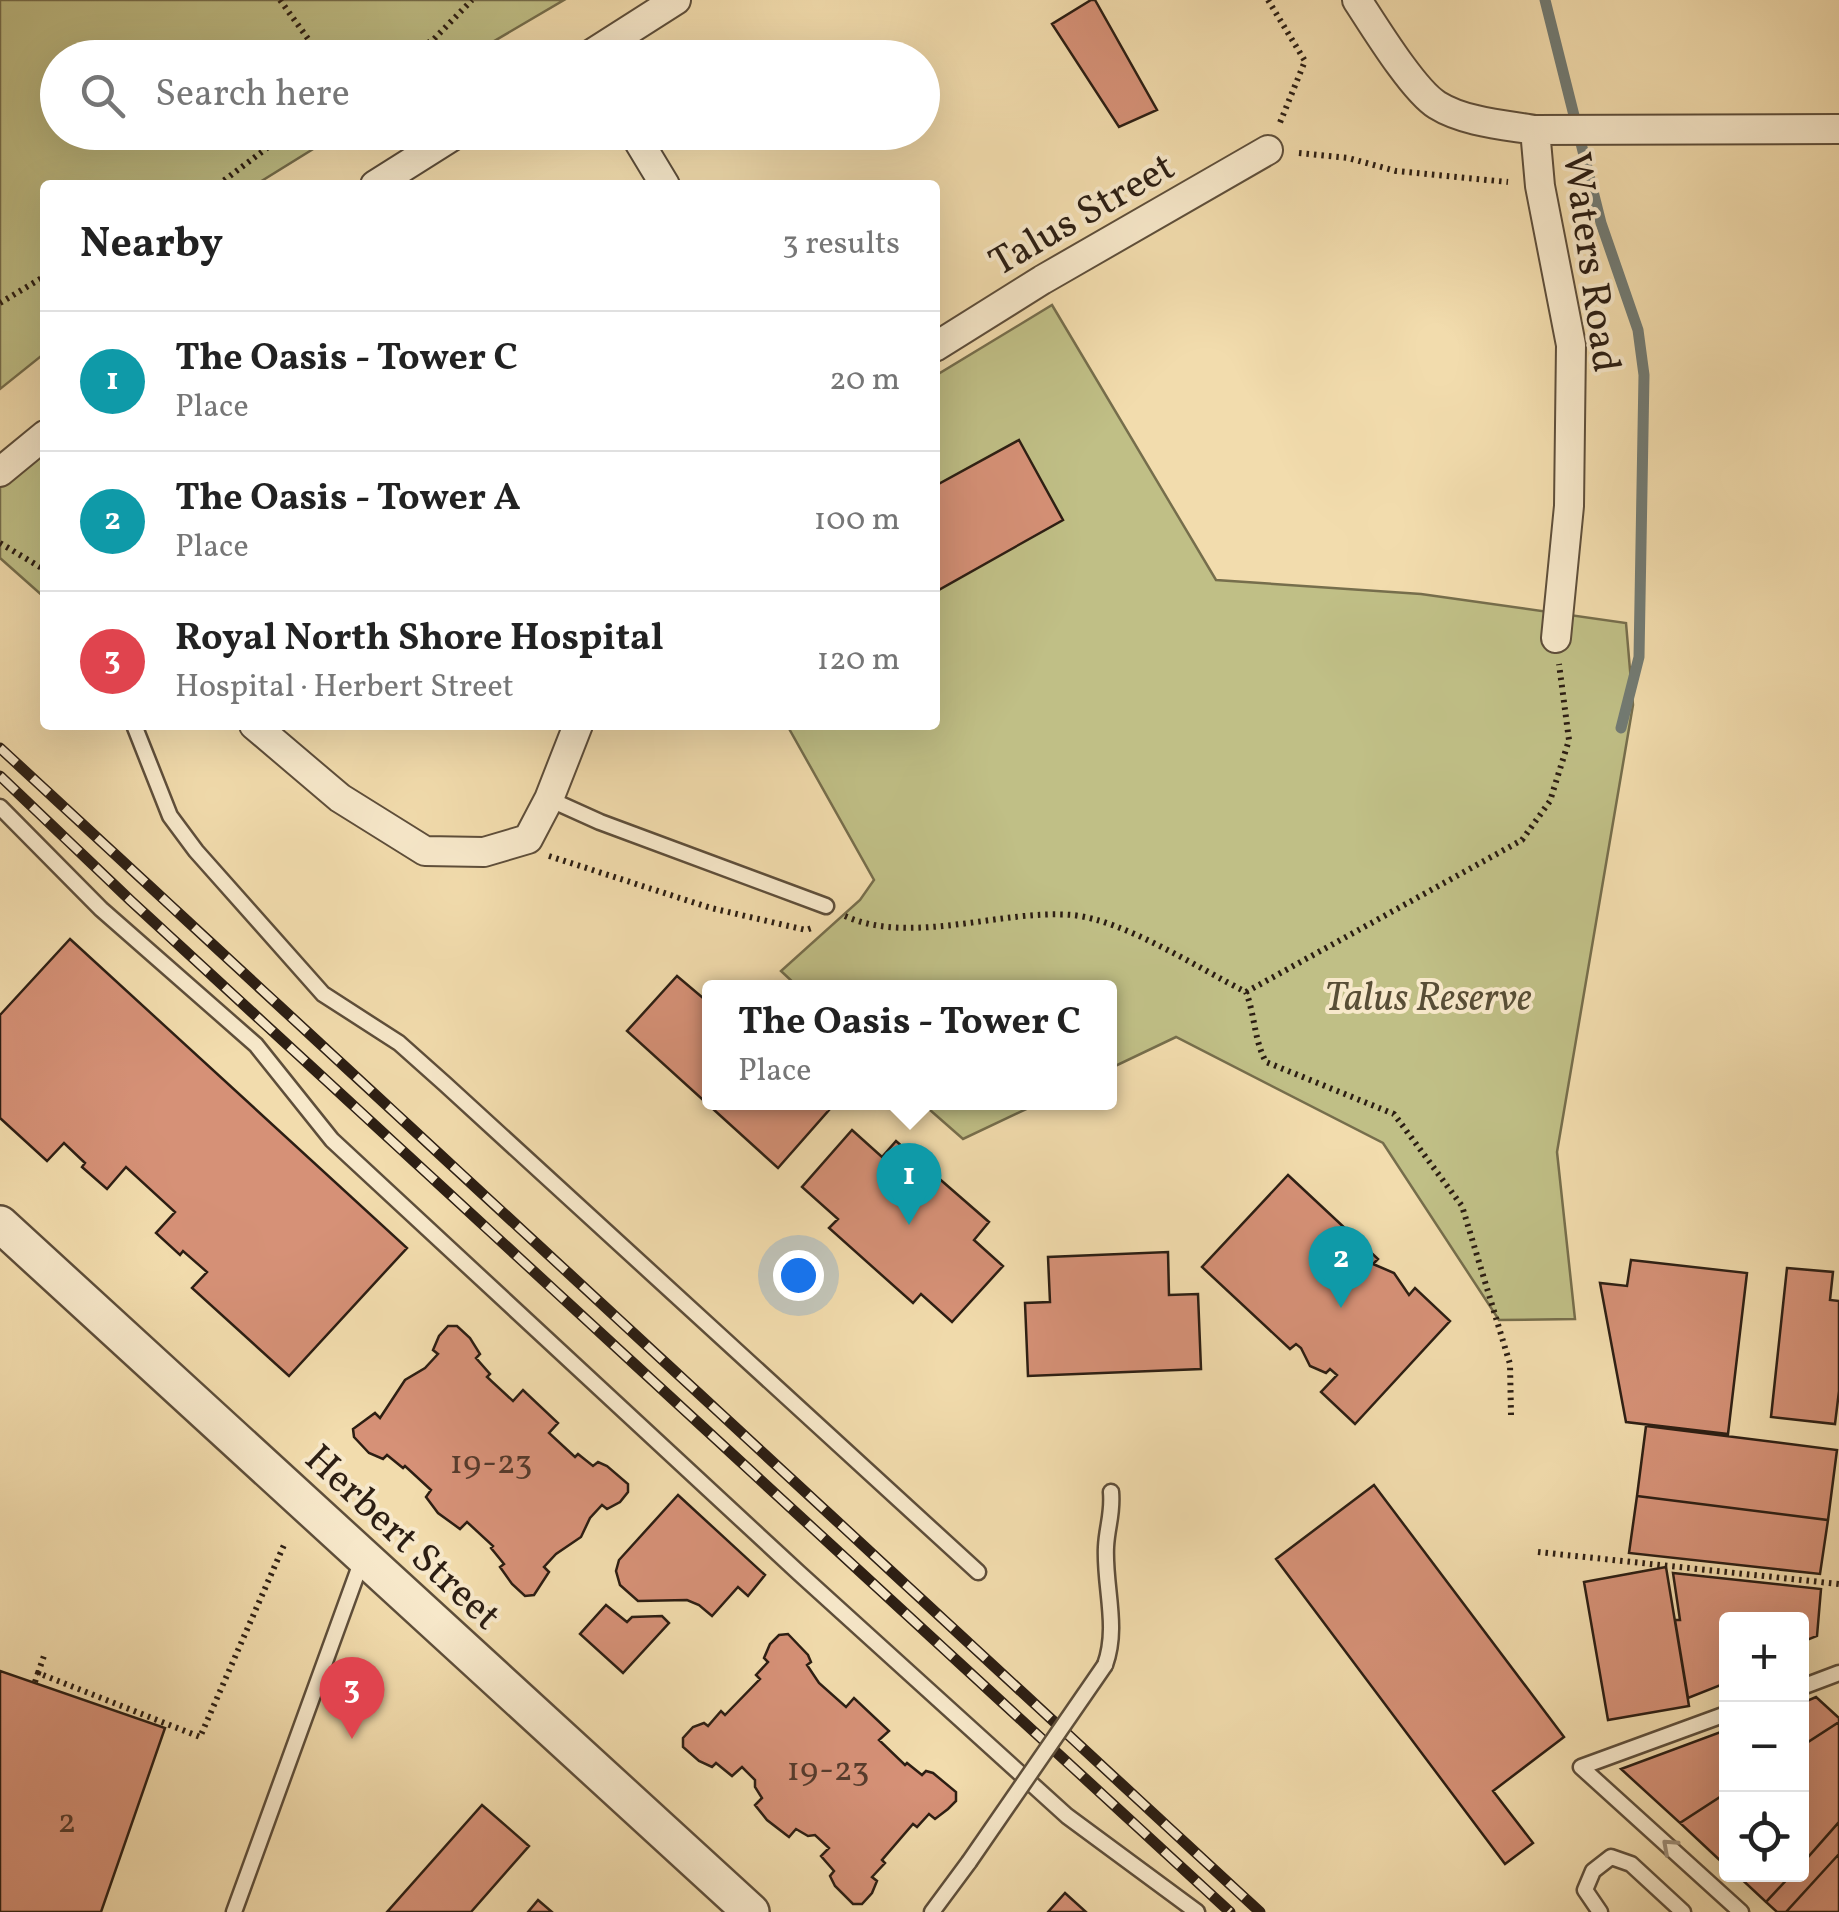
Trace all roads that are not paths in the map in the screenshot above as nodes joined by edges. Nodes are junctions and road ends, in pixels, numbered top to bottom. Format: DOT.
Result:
graph roads {
  1 [pos="676,0"];
  2 [pos="1357,0"];
  3 [pos="613,40"];
  4 [pos="1839,128"];
  5 [pos="1535,130"];
  6 [pos="429,150"];
  7 [pos="644,150"];
  8 [pos="1268,150"];
  9 [pos="382,180"];
  10 [pos="661,180"];
  11 [pos="940,344"];
  12 [pos="40,439"];
  13 [pos="0,472"];
  14 [pos="1556,638"];
  15 [pos="136,730"];
  16 [pos="260,730"];
  17 [pos="576,730"];
  18 [pos="549,799"];
  19 [pos="0,807"];
  20 [pos="829,913"];
  21 [pos="0,1224"];
  22 [pos="1111,1492"];
  23 [pos="364,1556"];
  24 [pos="978,1572"];
  25 [pos="1839,1674"];
  26 [pos="1809,1685"];
  27 [pos="1719,1717"];
  28 [pos="234,1912"];
  29 [pos="750,1912"];
  30 [pos="932,1912"];
  31 [pos="1196,1912"];
  32 [pos="1600,1912"];
  33 [pos="1683,1912"];
  34 [pos="1741,1912"];
  1 -- 3 [label="street"];
  2 -- 5 [label="street, Waters Road"];
  4 -- 5 [label="street"];
  5 -- 14 [label="street, Waters Road"];
  6 -- 9 [label="street"];
  7 -- 10 [label="street"];
  8 -- 11 [label="street, Talus Street"];
  12 -- 13 [label="street"];
  15 -- 24 [label="lane"];
  16 -- 18 [label="street"];
  17 -- 18 [label="street"];
  18 -- 20 [label="lane"];
  19 -- 31 [label="lane"];
  21 -- 23 [label="street, Herbert Street"];
  22 -- 30 [label="lane, bridge"];
  23 -- 28 [label="lane"];
  23 -- 29 [label="street, Herbert Street"];
  25 -- 26 [label="lane"];
  34 -- 27 [label="lane, one-way"];
  32 -- 33 [label="lane"];
}
